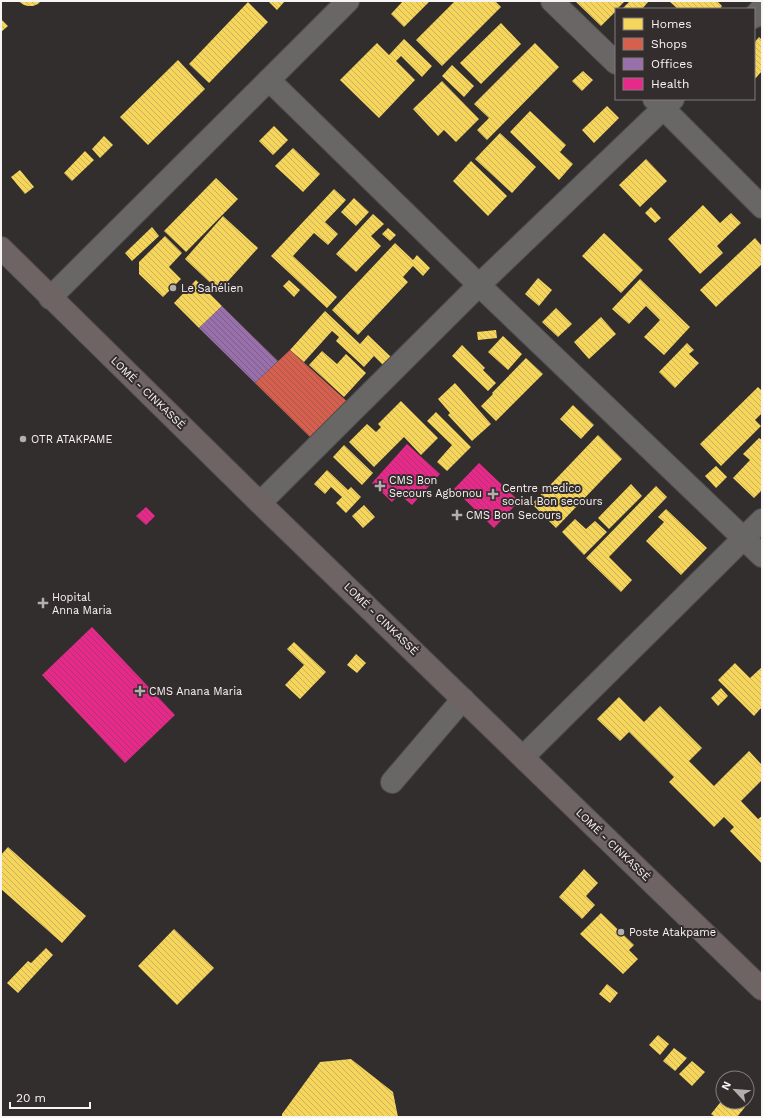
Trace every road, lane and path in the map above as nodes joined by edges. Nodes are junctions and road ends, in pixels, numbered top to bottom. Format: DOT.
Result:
graph roads {
  1 [pos="348,1"];
  2 [pos="552,1"];
  3 [pos="762,8"];
  4 [pos="755,16"];
  5 [pos="615,62"];
  6 [pos="269,80"];
  7 [pos="663,102"];
  8 [pos="762,207"];
  9 [pos="1,248"];
  10 [pos="479,285"];
  11 [pos="50,298"];
  12 [pos="260,503"];
  13 [pos="762,520"];
  14 [pos="744,538"];
  15 [pos="762,556"];
  16 [pos="463,699"];
  17 [pos="523,757"];
  18 [pos="392,782"];
  19 [pos="762,989"];
  1 -- 6 [label="street"];
  2 -- 5 [label="street"];
  3 -- 4 [label="street"];
  6 -- 10 [label="street"];
  6 -- 11 [label="street"];
  7 -- 8 [label="street"];
  7 -- 10 [label="street"];
  9 -- 11 [label="highway, LOMÉ - CINKASSÉ"];
  10 -- 12 [label="street"];
  10 -- 14 [label="street"];
  11 -- 12 [label="highway, LOMÉ - CINKASSÉ"];
  12 -- 16 [label="highway, LOMÉ - CINKASSÉ"];
  13 -- 14 [label="street"];
  14 -- 15 [label="street"];
  14 -- 17 [label="street"];
  16 -- 17 [label="highway, LOMÉ - CINKASSÉ"];
  16 -- 18 [label="street"];
  17 -- 19 [label="highway, LOMÉ - CINKASSÉ"];
}
